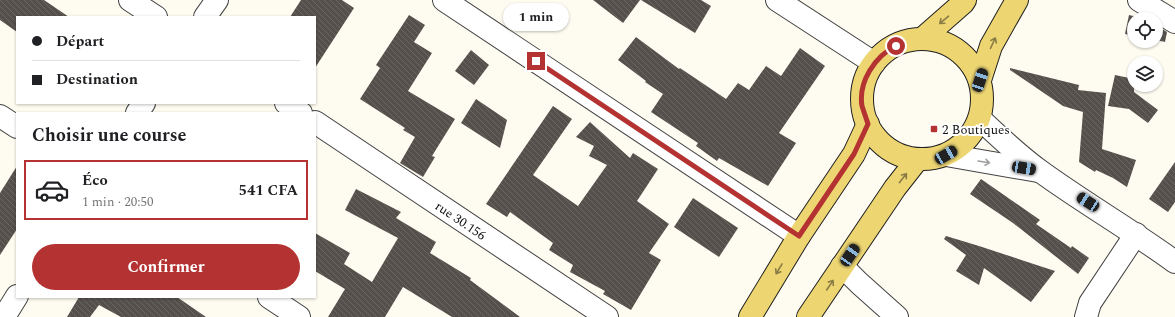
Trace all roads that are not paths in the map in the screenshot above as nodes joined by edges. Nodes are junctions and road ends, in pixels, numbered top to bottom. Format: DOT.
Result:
graph roads {
  1 [pos="130,0"];
  2 [pos="217,0"];
  3 [pos="444,0"];
  4 [pos="778,0"];
  5 [pos="965,0"];
  6 [pos="1017,0"];
  7 [pos="1139,0"];
  8 [pos="154,16"];
  9 [pos="206,16"];
  10 [pos="1175,22"];
  11 [pos="922,39"];
  12 [pos="874,63"];
  13 [pos="980,80"];
  14 [pos="288,104"];
  15 [pos="300,112"];
  16 [pos="0,116"];
  17 [pos="980,119"];
  18 [pos="316,123"];
  19 [pos="868,124"];
  20 [pos="16,126"];
  21 [pos="946,155"];
  22 [pos="917,160"];
  23 [pos="1039,171"];
  24 [pos="1136,234"];
  25 [pos="799,236"];
  26 [pos="1175,262"];
  27 [pos="842,266"];
  28 [pos="16,298"];
  29 [pos="270,298"];
  30 [pos="4,317"];
  31 [pos="298,317"];
  32 [pos="607,317"];
  33 [pos="750,317"];
  34 [pos="808,317"];
  35 [pos="897,317"];
  36 [pos="1086,317"];
  1 -- 8 [label="street"];
  2 -- 9 [label="street"];
  3 -- 25 [label="street"];
  4 -- 12 [label="street"];
  5 -- 11 [label="main road, one-way"];
  13 -- 6 [label="main road, one-way"];
  7 -- 10 [label="street"];
  11 -- 12 [label="main road"];
  11 -- 13 [label="main road"];
  12 -- 19 [label="main road"];
  13 -- 17 [label="main road"];
  14 -- 15 [label="street"];
  16 -- 20 [label="street"];
  17 -- 21 [label="main road"];
  17 -- 23 [label="street"];
  18 -- 32 [label="street, rue 30.156"];
  19 -- 22 [label="main road"];
  19 -- 25 [label="main road"];
  21 -- 22 [label="main road"];
  21 -- 23 [label="street, one-way"];
  27 -- 22 [label="main road, one-way"];
  23 -- 24 [label="street"];
  24 -- 26 [label="street"];
  24 -- 36 [label="street"];
  25 -- 33 [label="main road, one-way"];
  34 -- 27 [label="main road, one-way"];
  27 -- 35 [label="street"];
  28 -- 30 [label="street"];
  29 -- 31 [label="street"];
}
